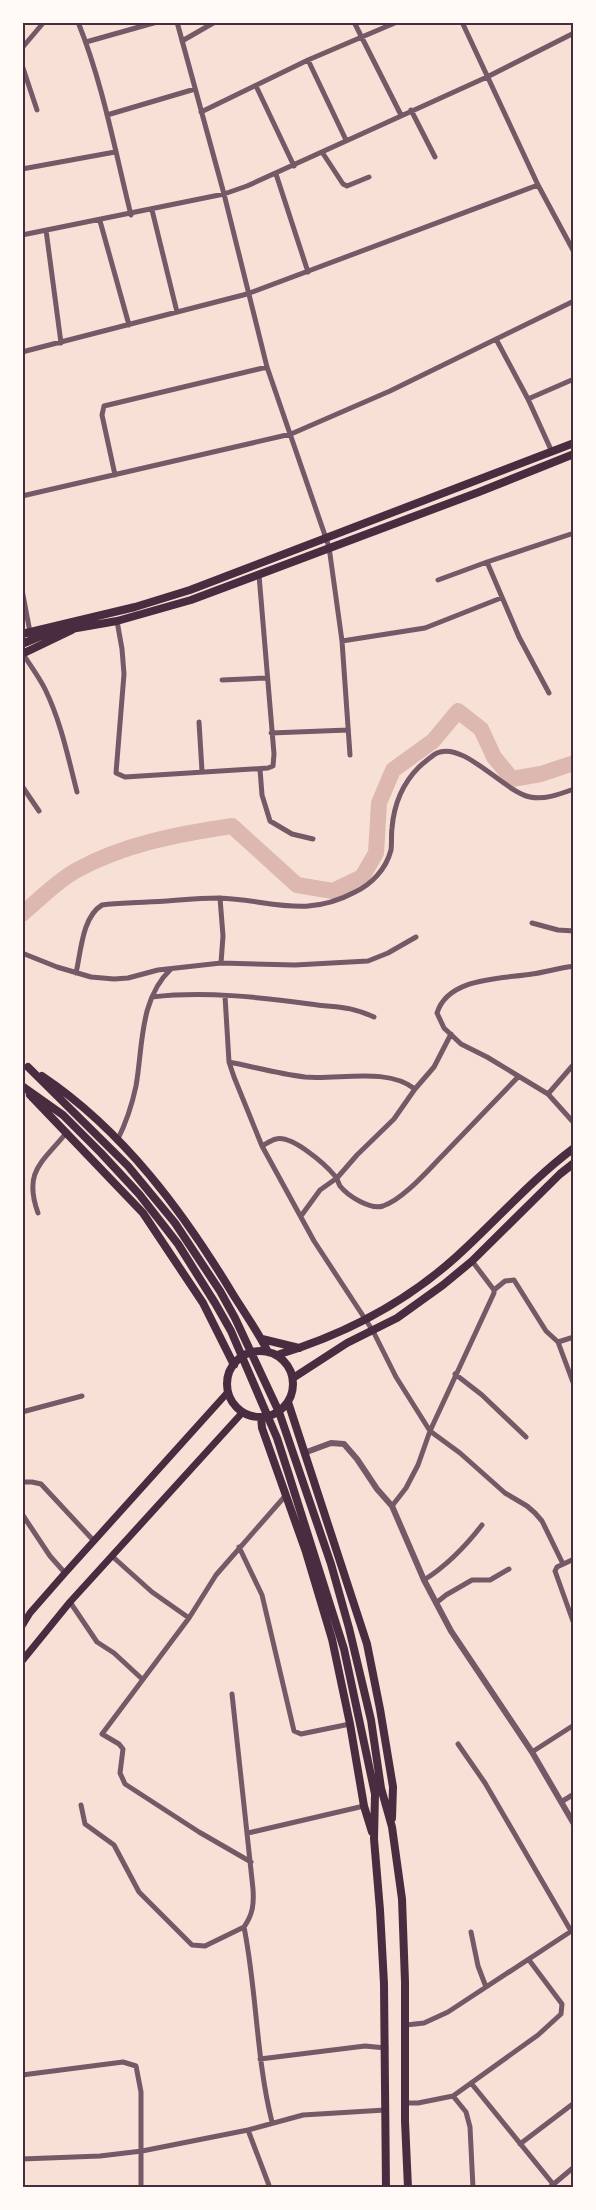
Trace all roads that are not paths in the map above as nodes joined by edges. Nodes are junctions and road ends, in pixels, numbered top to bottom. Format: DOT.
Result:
graph roads {
  1 [pos="44,22"];
  2 [pos="78,22"];
  3 [pos="157,22"];
  4 [pos="177,22"];
  5 [pos="215,22"];
  6 [pos="354,22"];
  7 [pos="397,22"];
  8 [pos="462,22"];
  9 [pos="574,33"];
  10 [pos="362,38"];
  11 [pos="182,41"];
  12 [pos="86,42"];
  13 [pos="22,48"];
  14 [pos="308,60"];
  15 [pos="22,65"];
  16 [pos="487,77"];
  17 [pos="256,86"];
  18 [pos="195,89"];
  19 [pos="37,110"];
  20 [pos="411,110"];
  21 [pos="201,112"];
  22 [pos="107,115"];
  23 [pos="401,115"];
  24 [pos="346,140"];
  25 [pos="115,152"];
  26 [pos="322,152"];
  27 [pos="435,157"];
  28 [pos="294,166"];
  29 [pos="22,169"];
  30 [pos="276,174"];
  31 [pos="369,177"];
  32 [pos="538,185"];
  33 [pos="224,194"];
  34 [pos="152,210"];
  35 [pos="131,215"];
  36 [pos="100,221"];
  37 [pos="46,230"];
  38 [pos="22,235"];
  39 [pos="574,252"];
  40 [pos="308,272"];
  41 [pos="247,294"];
  42 [pos="574,301"];
  43 [pos="178,312"];
  44 [pos="129,326"];
  45 [pos="496,339"];
  46 [pos="61,343"];
  47 [pos="22,352"];
  48 [pos="267,367"];
  49 [pos="574,379"];
  50 [pos="528,399"];
  51 [pos="291,434"];
  52 [pos="574,443"];
  53 [pos="552,452"];
  54 [pos="574,454"];
  55 [pos="115,476"];
  56 [pos="22,496"];
  57 [pos="574,534"];
  58 [pos="326,538"];
  59 [pos="329,547"];
  60 [pos="487,562"];
  61 [pos="259,575"];
  62 [pos="438,580"];
  63 [pos="22,590"];
  64 [pos="502,598"];
  65 [pos="117,621"];
  66 [pos="74,628"];
  67 [pos="26,633"];
  68 [pos="342,641"];
  69 [pos="22,644"];
  70 [pos="22,654"];
  71 [pos="266,678"];
  72 [pos="222,680"];
  73 [pos="549,693"];
  74 [pos="199,722"];
  75 [pos="348,730"];
  76 [pos="271,733"];
  77 [pos="350,755"];
  78 [pos="260,768"];
  79 [pos="202,771"];
  80 [pos="22,786"];
  81 [pos="574,789"];
  82 [pos="77,792"];
  83 [pos="39,811"];
  84 [pos="313,839"];
  85 [pos="220,898"];
  86 [pos="532,923"];
  87 [pos="574,930"];
  88 [pos="416,937"];
  89 [pos="22,952"];
  90 [pos="221,963"];
  91 [pos="574,966"];
  92 [pos="171,969"];
  93 [pos="76,973"];
  94 [pos="225,996"];
  95 [pos="152,997"];
  96 [pos="374,1017"];
  97 [pos="451,1034"];
  98 [pos="229,1062"];
  99 [pos="25,1064"];
  100 [pos="574,1064"];
  101 [pos="518,1077"];
  102 [pos="22,1086"];
  103 [pos="415,1089"];
  104 [pos="548,1094"];
  105 [pos="574,1123"];
  106 [pos="67,1132"];
  107 [pos="117,1141"];
  108 [pos="262,1146"];
  109 [pos="574,1148"];
  110 [pos="574,1164"];
  111 [pos="337,1178"];
  112 [pos="38,1213"];
  113 [pos="301,1216"];
  114 [pos="472,1261"];
  115 [pos="494,1290"];
  116 [pos="364,1320"];
  117 [pos="373,1331"];
  118 [pos="574,1337"];
  119 [pos="262,1339"];
  120 [pos="558,1342"];
  121 [pos="301,1348"];
  122 [pos="268,1352"];
  123 [pos="277,1355"];
  124 [pos="234,1365"];
  125 [pos="306,1369"];
  126 [pos="455,1374"];
  127 [pos="293,1378"];
  128 [pos="574,1385"];
  129 [pos="228,1392"];
  130 [pos="82,1396"];
  131 [pos="285,1405"];
  132 [pos="22,1412"];
  133 [pos="242,1413"];
  134 [pos="264,1417"];
  135 [pos="293,1417"];
  136 [pos="430,1431"];
  137 [pos="526,1437"];
  138 [pos="304,1452"];
  139 [pos="22,1482"];
  140 [pos="286,1495"];
  141 [pos="392,1506"];
  142 [pos="22,1514"];
  143 [pos="482,1525"];
  144 [pos="94,1541"];
  145 [pos="240,1547"];
  146 [pos="113,1557"];
  147 [pos="574,1559"];
  148 [pos="563,1564"];
  149 [pos="509,1569"];
  150 [pos="65,1573"];
  151 [pos="424,1580"];
  152 [pos="70,1602"];
  153 [pos="436,1603"];
  154 [pos="188,1618"];
  155 [pos="574,1624"];
  156 [pos="22,1626"];
  157 [pos="22,1661"];
  158 [pos="142,1678"];
  159 [pos="232,1694"];
  160 [pos="350,1724"];
  161 [pos="574,1726"];
  162 [pos="458,1744"];
  163 [pos="532,1752"];
  164 [pos="574,1794"];
  165 [pos="561,1802"];
  166 [pos="81,1805"];
  167 [pos="364,1806"];
  168 [pos="574,1824"];
  169 [pos="392,1827"];
  170 [pos="248,1833"];
  171 [pos="374,1839"];
  172 [pos="251,1862"];
  173 [pos="244,1927"];
  174 [pos="572,1930"];
  175 [pos="471,1932"];
  176 [pos="529,1960"];
  177 [pos="486,1987"];
  178 [pos="406,2025"];
  179 [pos="386,2048"];
  180 [pos="260,2059"];
  181 [pos="22,2075"];
  182 [pos="471,2083"];
  183 [pos="452,2096"];
  184 [pos="405,2103"];
  185 [pos="574,2103"];
  186 [pos="385,2110"];
  187 [pos="272,2122"];
  188 [pos="248,2130"];
  189 [pos="520,2144"];
  190 [pos="142,2151"];
  191 [pos="22,2159"];
  192 [pos="574,2167"];
  193 [pos="551,2186"];
  194 [pos="141,2188"];
  195 [pos="270,2188"];
  196 [pos="386,2188"];
  197 [pos="408,2188"];
  198 [pos="473,2188"];
  1 -- 13 [label="street"];
  2 -- 12 [label="street"];
  3 -- 12 [label="street"];
  4 -- 11 [label="street"];
  5 -- 11 [label="street"];
  6 -- 10 [label="street"];
  7 -- 10 [label="street"];
  8 -- 16 [label="street"];
  9 -- 16 [label="street"];
  10 -- 14 [label="street"];
  10 -- 23 [label="street"];
  11 -- 18 [label="street"];
  12 -- 22 [label="street"];
  14 -- 17 [label="street"];
  14 -- 24 [label="street"];
  15 -- 19 [label="street"];
  16 -- 20 [label="street"];
  16 -- 32 [label="street"];
  17 -- 21 [label="street"];
  17 -- 28 [label="street"];
  18 -- 21 [label="street"];
  18 -- 22 [label="street"];
  20 -- 23 [label="street"];
  20 -- 27 [label="street"];
  21 -- 33 [label="street"];
  22 -- 25 [label="street"];
  23 -- 24 [label="street"];
  24 -- 26 [label="street"];
  25 -- 29 [label="street"];
  25 -- 35 [label="street"];
  26 -- 28 [label="street"];
  26 -- 31 [label="street"];
  28 -- 30 [label="street"];
  30 -- 33 [label="street"];
  30 -- 40 [label="street"];
  32 -- 39 [label="street"];
  32 -- 40 [label="street"];
  33 -- 34 [label="street"];
  33 -- 41 [label="street"];
  34 -- 35 [label="street"];
  34 -- 43 [label="street"];
  35 -- 36 [label="street"];
  36 -- 37 [label="street"];
  36 -- 44 [label="street"];
  37 -- 38 [label="street"];
  37 -- 46 [label="street"];
  40 -- 41 [label="street"];
  41 -- 43 [label="street"];
  41 -- 48 [label="street"];
  42 -- 45 [label="street"];
  43 -- 44 [label="street"];
  44 -- 46 [label="street"];
  45 -- 50 [label="street"];
  45 -- 51 [label="street"];
  46 -- 47 [label="street"];
  48 -- 51 [label="street"];
  48 -- 55 [label="street"];
  49 -- 50 [label="street"];
  50 -- 53 [label="street"];
  51 -- 55 [label="street"];
  51 -- 58 [label="street"];
  52 -- 53 [label="main road"];
  53 -- 58 [label="main road"];
  54 -- 59 [label="main road"];
  55 -- 56 [label="street"];
  57 -- 60 [label="street"];
  58 -- 59 [label="street"];
  58 -- 67 [label="main road"];
  59 -- 61 [label="main road"];
  59 -- 68 [label="street"];
  60 -- 62 [label="street"];
  60 -- 64 [label="street"];
  61 -- 65 [label="main road"];
  61 -- 71 [label="street"];
  63 -- 67 [label="street"];
  64 -- 68 [label="street"];
  64 -- 73 [label="street"];
  65 -- 66 [label="main road"];
  65 -- 79 [label="street"];
  66 -- 69 [label="main road"];
  66 -- 70 [label="main road"];
  68 -- 75 [label="street"];
  70 -- 82 [label="street"];
  71 -- 72 [label="street"];
  71 -- 76 [label="street"];
  74 -- 79 [label="street"];
  75 -- 76 [label="street"];
  75 -- 77 [label="street"];
  76 -- 78 [label="street"];
  78 -- 79 [label="street"];
  78 -- 84 [label="street"];
  80 -- 83 [label="street"];
  81 -- 85 [label="street"];
  85 -- 90 [label="street"];
  85 -- 93 [label="street"];
  86 -- 87 [label="street"];
  88 -- 90 [label="street"];
  89 -- 93 [label="street"];
  90 -- 92 [label="street"];
  91 -- 97 [label="street"];
  92 -- 93 [label="street"];
  92 -- 95 [label="street"];
  94 -- 95 [label="street"];
  94 -- 96 [label="street"];
  94 -- 98 [label="street"];
  95 -- 107 [label="street"];
  97 -- 101 [label="street"];
  97 -- 103 [label="street"];
  98 -- 103 [label="street"];
  98 -- 108 [label="street"];
  99 -- 107 [label="main road"];
  99 -- 169 [label="main road"];
  100 -- 104 [label="street"];
  101 -- 104 [label="street"];
  101 -- 111 [label="street"];
  102 -- 106 [label="main road"];
  102 -- 171 [label="main road"];
  103 -- 111 [label="street"];
  104 -- 105 [label="street"];
  106 -- 112 [label="street"];
  106 -- 124 [label="main road"];
  107 -- 119 [label="main road"];
  108 -- 111 [label="street"];
  108 -- 113 [label="street"];
  109 -- 116 [label="main road"];
  110 -- 114 [label="main road"];
  111 -- 113 [label="street"];
  113 -- 116 [label="street"];
  114 -- 115 [label="street"];
  114 -- 117 [label="main road"];
  115 -- 120 [label="street"];
  115 -- 126 [label="street"];
  116 -- 117 [label="street"];
  116 -- 121 [label="main road"];
  117 -- 125 [label="main road"];
  117 -- 136 [label="street"];
  118 -- 120 [label="street"];
  119 -- 121 [label="main road"];
  119 -- 122 [label="main road"];
  120 -- 128 [label="street"];
  121 -- 123 [label="main road"];
  122 -- 123 [label="main road"];
  122 -- 124 [label="main road"];
  123 -- 127 [label="main road"];
  124 -- 129 [label="main road"];
  125 -- 127 [label="main road"];
  125 -- 135 [label="main road"];
  126 -- 136 [label="street"];
  126 -- 137 [label="street"];
  127 -- 131 [label="main road"];
  129 -- 133 [label="main road"];
  129 -- 144 [label="main road"];
  130 -- 132 [label="street"];
  131 -- 134 [label="main road"];
  131 -- 135 [label="main road"];
  133 -- 134 [label="main road"];
  133 -- 146 [label="main road"];
  134 -- 140 [label="main road"];
  135 -- 138 [label="main road"];
  136 -- 141 [label="street"];
  136 -- 148 [label="street"];
  138 -- 141 [label="street"];
  138 -- 169 [label="main road"];
  139 -- 144 [label="street"];
  140 -- 145 [label="street"];
  140 -- 160 [label="main road"];
  141 -- 151 [label="street"];
  142 -- 150 [label="street"];
  143 -- 151 [label="street"];
  144 -- 150 [label="main road"];
  145 -- 154 [label="street"];
  145 -- 160 [label="street"];
  146 -- 152 [label="main road"];
  146 -- 154 [label="street"];
  147 -- 148 [label="street"];
  148 -- 155 [label="street"];
  149 -- 153 [label="street"];
  150 -- 156 [label="main road"];
  151 -- 153 [label="street"];
  152 -- 157 [label="main road"];
  152 -- 158 [label="street"];
  153 -- 163 [label="street"];
  154 -- 158 [label="street"];
  158 -- 172 [label="street"];
  159 -- 170 [label="street"];
  160 -- 167 [label="main road"];
  161 -- 163 [label="street"];
  162 -- 174 [label="street"];
  163 -- 165 [label="street"];
  164 -- 165 [label="street"];
  165 -- 168 [label="street"];
  166 -- 173 [label="street"];
  167 -- 170 [label="street"];
  167 -- 171 [label="main road"];
  169 -- 178 [label="main road"];
  170 -- 172 [label="street"];
  171 -- 179 [label="main road"];
  172 -- 173 [label="street"];
  173 -- 180 [label="street"];
  174 -- 176 [label="street"];
  175 -- 177 [label="street"];
  176 -- 177 [label="street"];
  176 -- 182 [label="street"];
  177 -- 178 [label="street"];
  178 -- 184 [label="main road"];
  179 -- 180 [label="street"];
  179 -- 186 [label="main road"];
  180 -- 187 [label="street"];
  181 -- 190 [label="street"];
  182 -- 183 [label="street"];
  182 -- 189 [label="street"];
  183 -- 184 [label="street"];
  183 -- 198 [label="street"];
  184 -- 197 [label="main road"];
  185 -- 189 [label="street"];
  186 -- 187 [label="street"];
  186 -- 196 [label="main road"];
  187 -- 188 [label="street"];
  188 -- 190 [label="street"];
  188 -- 195 [label="street"];
  189 -- 193 [label="street"];
  190 -- 191 [label="street"];
  190 -- 194 [label="street"];
  192 -- 193 [label="street"];
}
